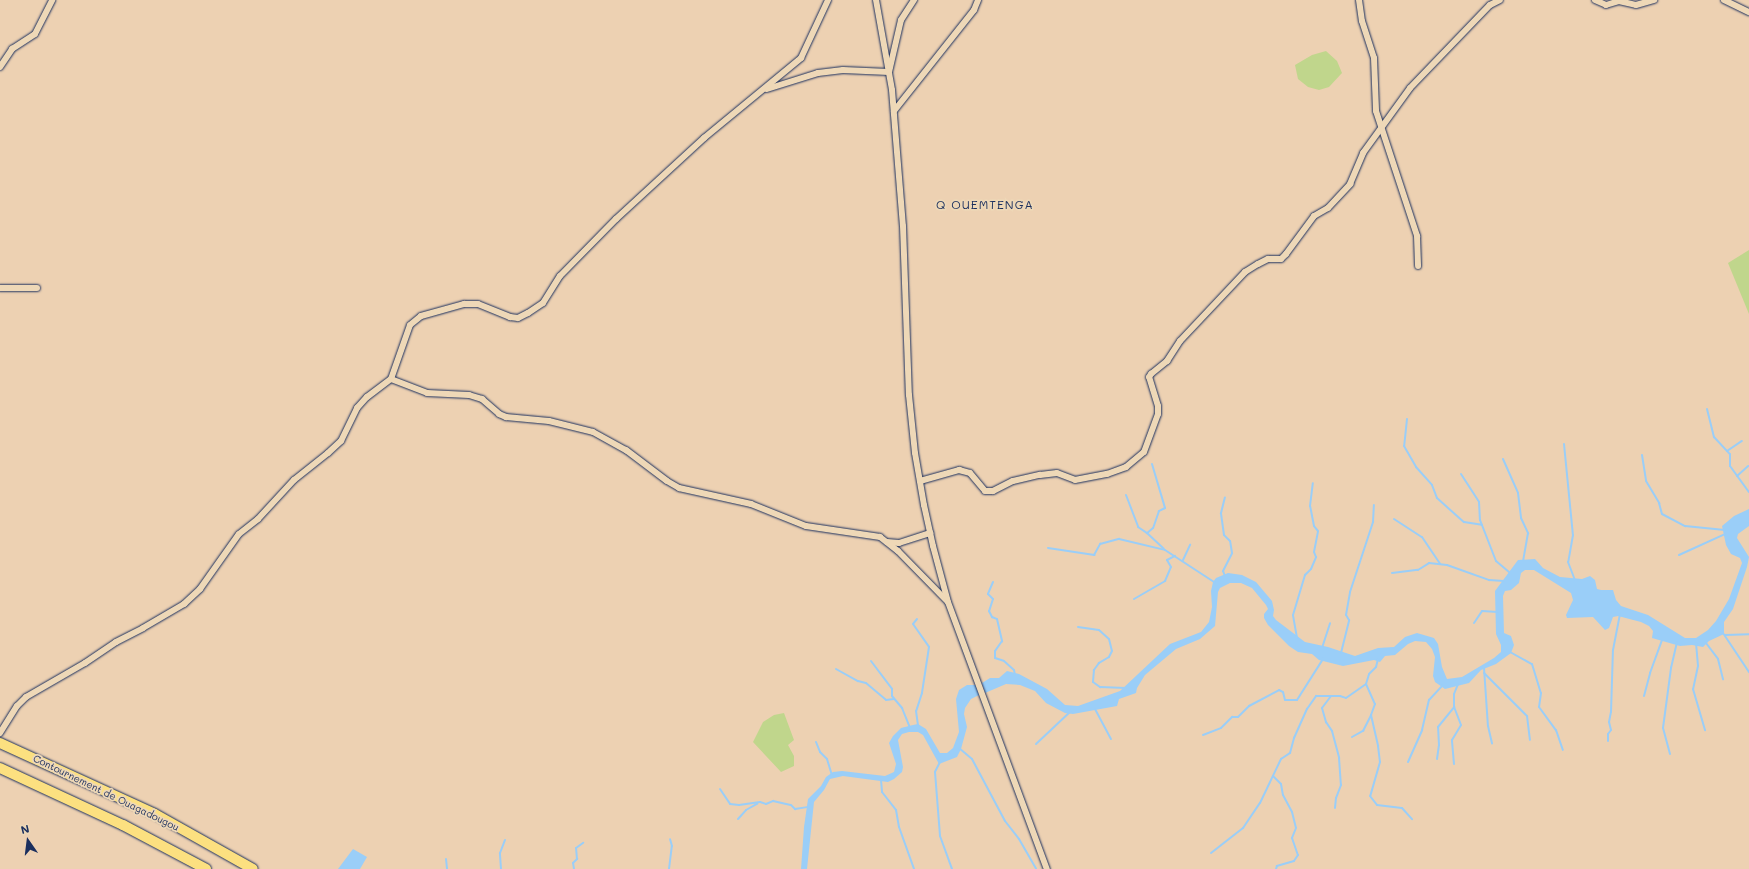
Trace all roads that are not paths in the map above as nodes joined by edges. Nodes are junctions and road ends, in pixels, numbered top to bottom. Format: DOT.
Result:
graph roads {
  1 [pos="52,0"];
  2 [pos="828,0"];
  3 [pos="876,0"];
  4 [pos="914,0"];
  5 [pos="978,0"];
  6 [pos="1359,0"];
  7 [pos="1500,0"];
  8 [pos="1595,0"];
  9 [pos="1654,0"];
  10 [pos="1724,0"];
  11 [pos="1749,12"];
  12 [pos="0,67"];
  13 [pos="889,72"];
  14 [pos="763,91"];
  15 [pos="894,111"];
  16 [pos="1380,128"];
  17 [pos="1418,266"];
  18 [pos="0,288"];
  19 [pos="37,288"];
  20 [pos="391,379"];
  21 [pos="920,481"];
  22 [pos="930,533"];
  23 [pos="887,542"];
  24 [pos="948,602"];
  25 [pos="0,733"];
  26 [pos="0,743"];
  27 [pos="0,768"];
  28 [pos="206,869"];
  29 [pos="253,869"];
  30 [pos="1047,869"];
  1 -- 12 [label="street"];
  2 -- 14 [label="street"];
  3 -- 13 [label="street"];
  4 -- 13 [label="street"];
  5 -- 15 [label="street"];
  6 -- 16 [label="street"];
  7 -- 16 [label="street"];
  8 -- 9 [label="street"];
  10 -- 11 [label="street"];
  13 -- 14 [label="street"];
  13 -- 15 [label="street"];
  14 -- 20 [label="street"];
  15 -- 21 [label="street"];
  16 -- 17 [label="street"];
  16 -- 21 [label="street"];
  18 -- 19 [label="street"];
  20 -- 23 [label="street"];
  20 -- 25 [label="street"];
  21 -- 22 [label="street"];
  22 -- 23 [label="street"];
  22 -- 24 [label="street"];
  23 -- 24 [label="street"];
  24 -- 30 [label="street"];
  26 -- 29 [label="highway, Contournement de Ouagadougou"];
  27 -- 28 [label="highway"];
}
